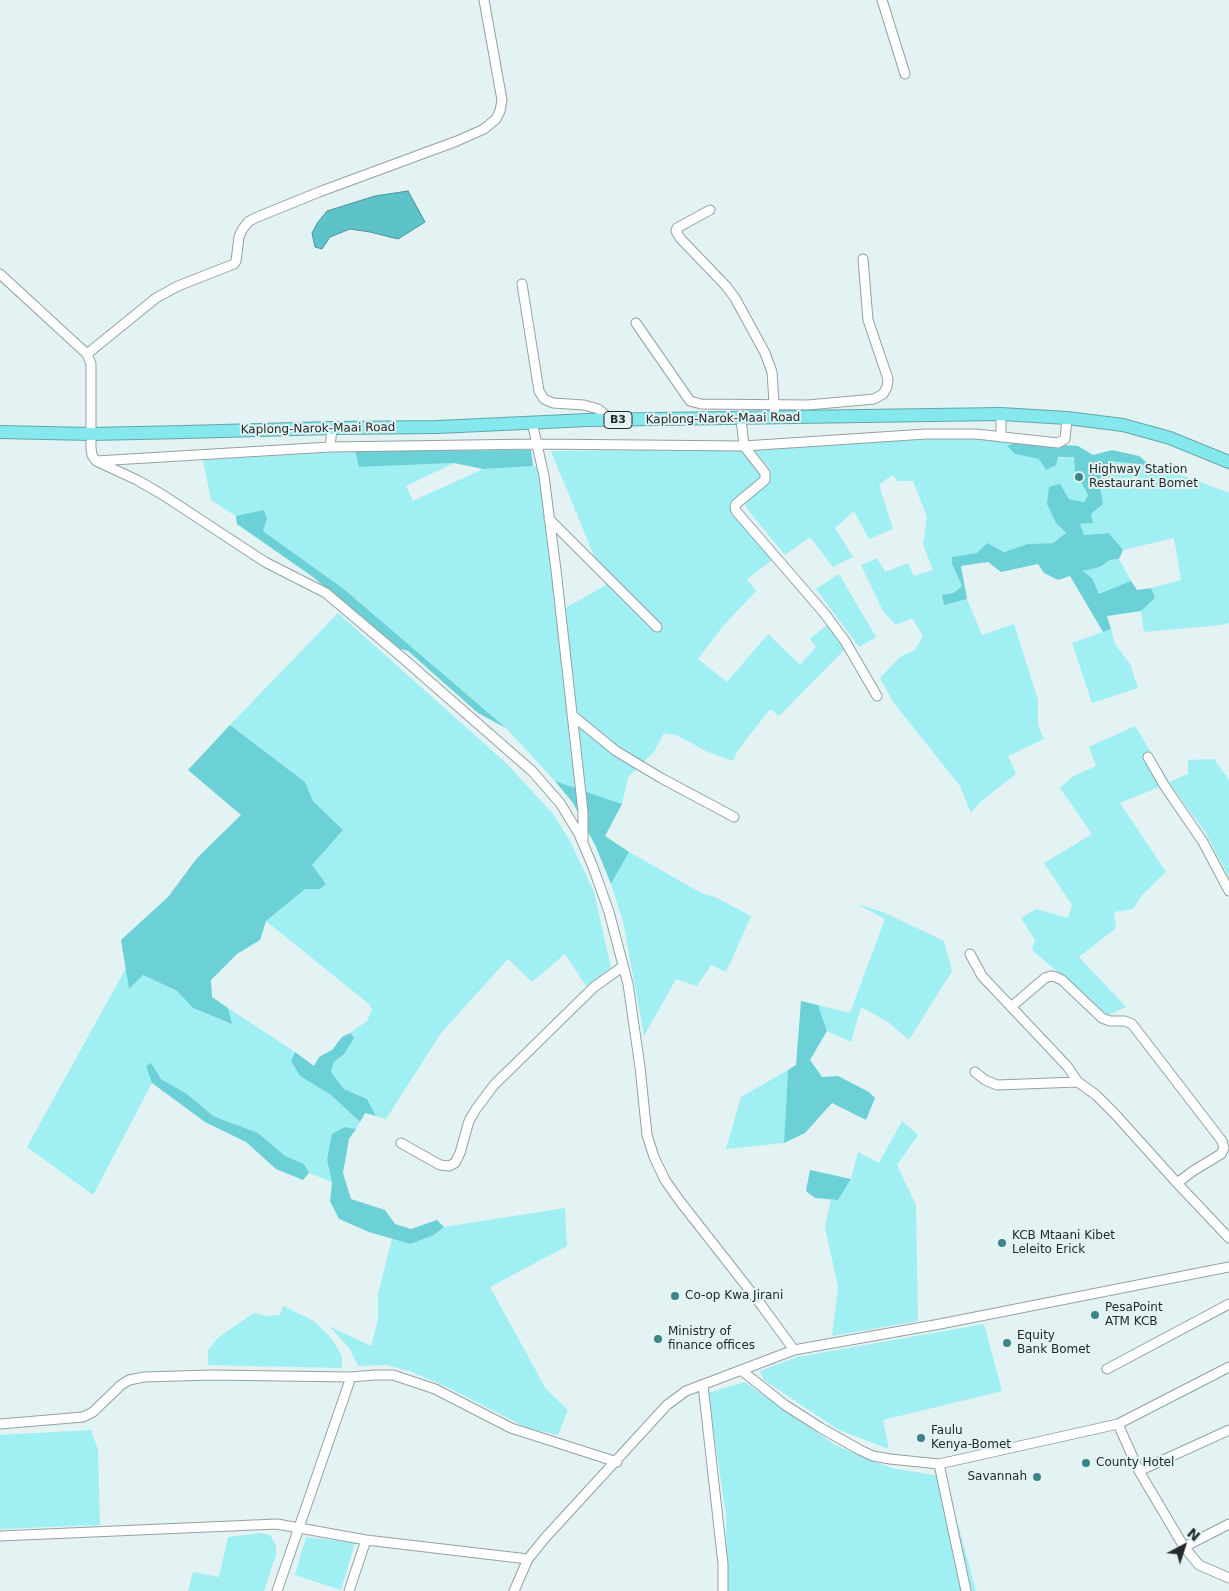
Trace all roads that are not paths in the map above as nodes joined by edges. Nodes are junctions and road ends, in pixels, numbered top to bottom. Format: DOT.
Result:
graph roads {
  1 [pos="484,0"];
  2 [pos="882,0"];
  3 [pos="905,74"];
  4 [pos="710,210"];
  5 [pos="863,259"];
  6 [pos="0,274"];
  7 [pos="522,284"];
  8 [pos="636,323"];
  9 [pos="87,354"];
  10 [pos="774,404"];
  11 [pos="1001,414"];
  12 [pos="775,418"];
  13 [pos="1068,418"];
  14 [pos="741,419"];
  15 [pos="612,420"];
  16 [pos="532,422"];
  17 [pos="332,428"];
  18 [pos="0,432"];
  19 [pos="90,434"];
  20 [pos="1002,436"];
  21 [pos="537,444"];
  22 [pos="744,446"];
  23 [pos="330,447"];
  24 [pos="96,461"];
  25 [pos="1229,462"];
  26 [pos="549,519"];
  27 [pos="657,626"];
  28 [pos="877,696"];
  29 [pos="572,715"];
  30 [pos="1148,757"];
  31 [pos="734,817"];
  32 [pos="584,845"];
  33 [pos="1229,891"];
  34 [pos="970,954"];
  35 [pos="622,967"];
  36 [pos="1011,1007"];
  37 [pos="975,1072"];
  38 [pos="1078,1082"];
  39 [pos="401,1143"];
  40 [pos="1177,1183"];
  41 [pos="1229,1238"];
  42 [pos="1229,1267"];
  43 [pos="1229,1304"];
  44 [pos="794,1350"];
  45 [pos="1229,1367"];
  46 [pos="1107,1369"];
  47 [pos="741,1370"];
  48 [pos="351,1377"];
  49 [pos="702,1385"];
  50 [pos="0,1424"];
  51 [pos="1118,1424"];
  52 [pos="1229,1430"];
  53 [pos="617,1462"];
  54 [pos="939,1464"];
  55 [pos="1139,1471"];
  56 [pos="1229,1524"];
  57 [pos="300,1528"];
  58 [pos="0,1536"];
  59 [pos="366,1540"];
  60 [pos="1184,1547"];
  61 [pos="528,1560"];
  62 [pos="1229,1578"];
  63 [pos="277,1591"];
  64 [pos="349,1591"];
  65 [pos="514,1591"];
  66 [pos="723,1591"];
  67 [pos="966,1591"];
  1 -- 9 [label="street"];
  2 -- 3 [label="street"];
  4 -- 10 [label="street"];
  5 -- 10 [label="street"];
  6 -- 9 [label="street"];
  7 -- 15 [label="street"];
  8 -- 10 [label="street"];
  9 -- 19 [label="street"];
  10 -- 12 [label="street"];
  11 -- 12 [label="highway, Kaplong-Narok-Maai Road / B3"];
  11 -- 13 [label="highway, Kaplong-Narok-Maai Road / B3"];
  11 -- 20 [label="street"];
  12 -- 14 [label="highway, Kaplong-Narok-Maai Road / B3"];
  13 -- 20 [label="street"];
  13 -- 25 [label="highway, Kaplong-Narok-Maai Road / B3"];
  14 -- 15 [label="highway, Kaplong-Narok-Maai Road / B3"];
  14 -- 22 [label="street"];
  15 -- 16 [label="highway, Kaplong-Narok-Maai Road / B3"];
  16 -- 17 [label="highway, Kaplong-Narok-Maai Road / B3"];
  16 -- 21 [label="street"];
  17 -- 19 [label="highway, Kaplong-Narok-Maai Road / B3"];
  17 -- 23 [label="street"];
  18 -- 19 [label="highway, Kaplong-Narok-Maai Road / B3"];
  19 -- 24 [label="street"];
  20 -- 22 [label="street"];
  21 -- 22 [label="street"];
  21 -- 23 [label="street"];
  21 -- 26 [label="street"];
  22 -- 28 [label="street"];
  23 -- 24 [label="street"];
  24 -- 32 [label="street"];
  26 -- 27 [label="street"];
  26 -- 29 [label="street"];
  29 -- 31 [label="street"];
  29 -- 32 [label="street"];
  30 -- 33 [label="street"];
  32 -- 35 [label="street"];
  34 -- 36 [label="street"];
  35 -- 39 [label="street"];
  35 -- 44 [label="street"];
  36 -- 38 [label="street"];
  36 -- 40 [label="street"];
  37 -- 38 [label="street"];
  38 -- 40 [label="street"];
  40 -- 41 [label="street"];
  42 -- 44 [label="street"];
  43 -- 46 [label="street"];
  44 -- 47 [label="street"];
  45 -- 51 [label="street"];
  47 -- 49 [label="street"];
  47 -- 54 [label="street"];
  48 -- 50 [label="street"];
  48 -- 53 [label="street"];
  48 -- 57 [label="street"];
  49 -- 53 [label="street"];
  49 -- 66 [label="street"];
  51 -- 54 [label="street"];
  51 -- 55 [label="street"];
  52 -- 55 [label="street"];
  53 -- 61 [label="street"];
  54 -- 67 [label="street"];
  55 -- 60 [label="street"];
  56 -- 60 [label="street"];
  57 -- 58 [label="street"];
  57 -- 59 [label="street"];
  57 -- 63 [label="street"];
  59 -- 61 [label="street"];
  59 -- 64 [label="street"];
  60 -- 62 [label="street"];
  61 -- 65 [label="street"];
}
